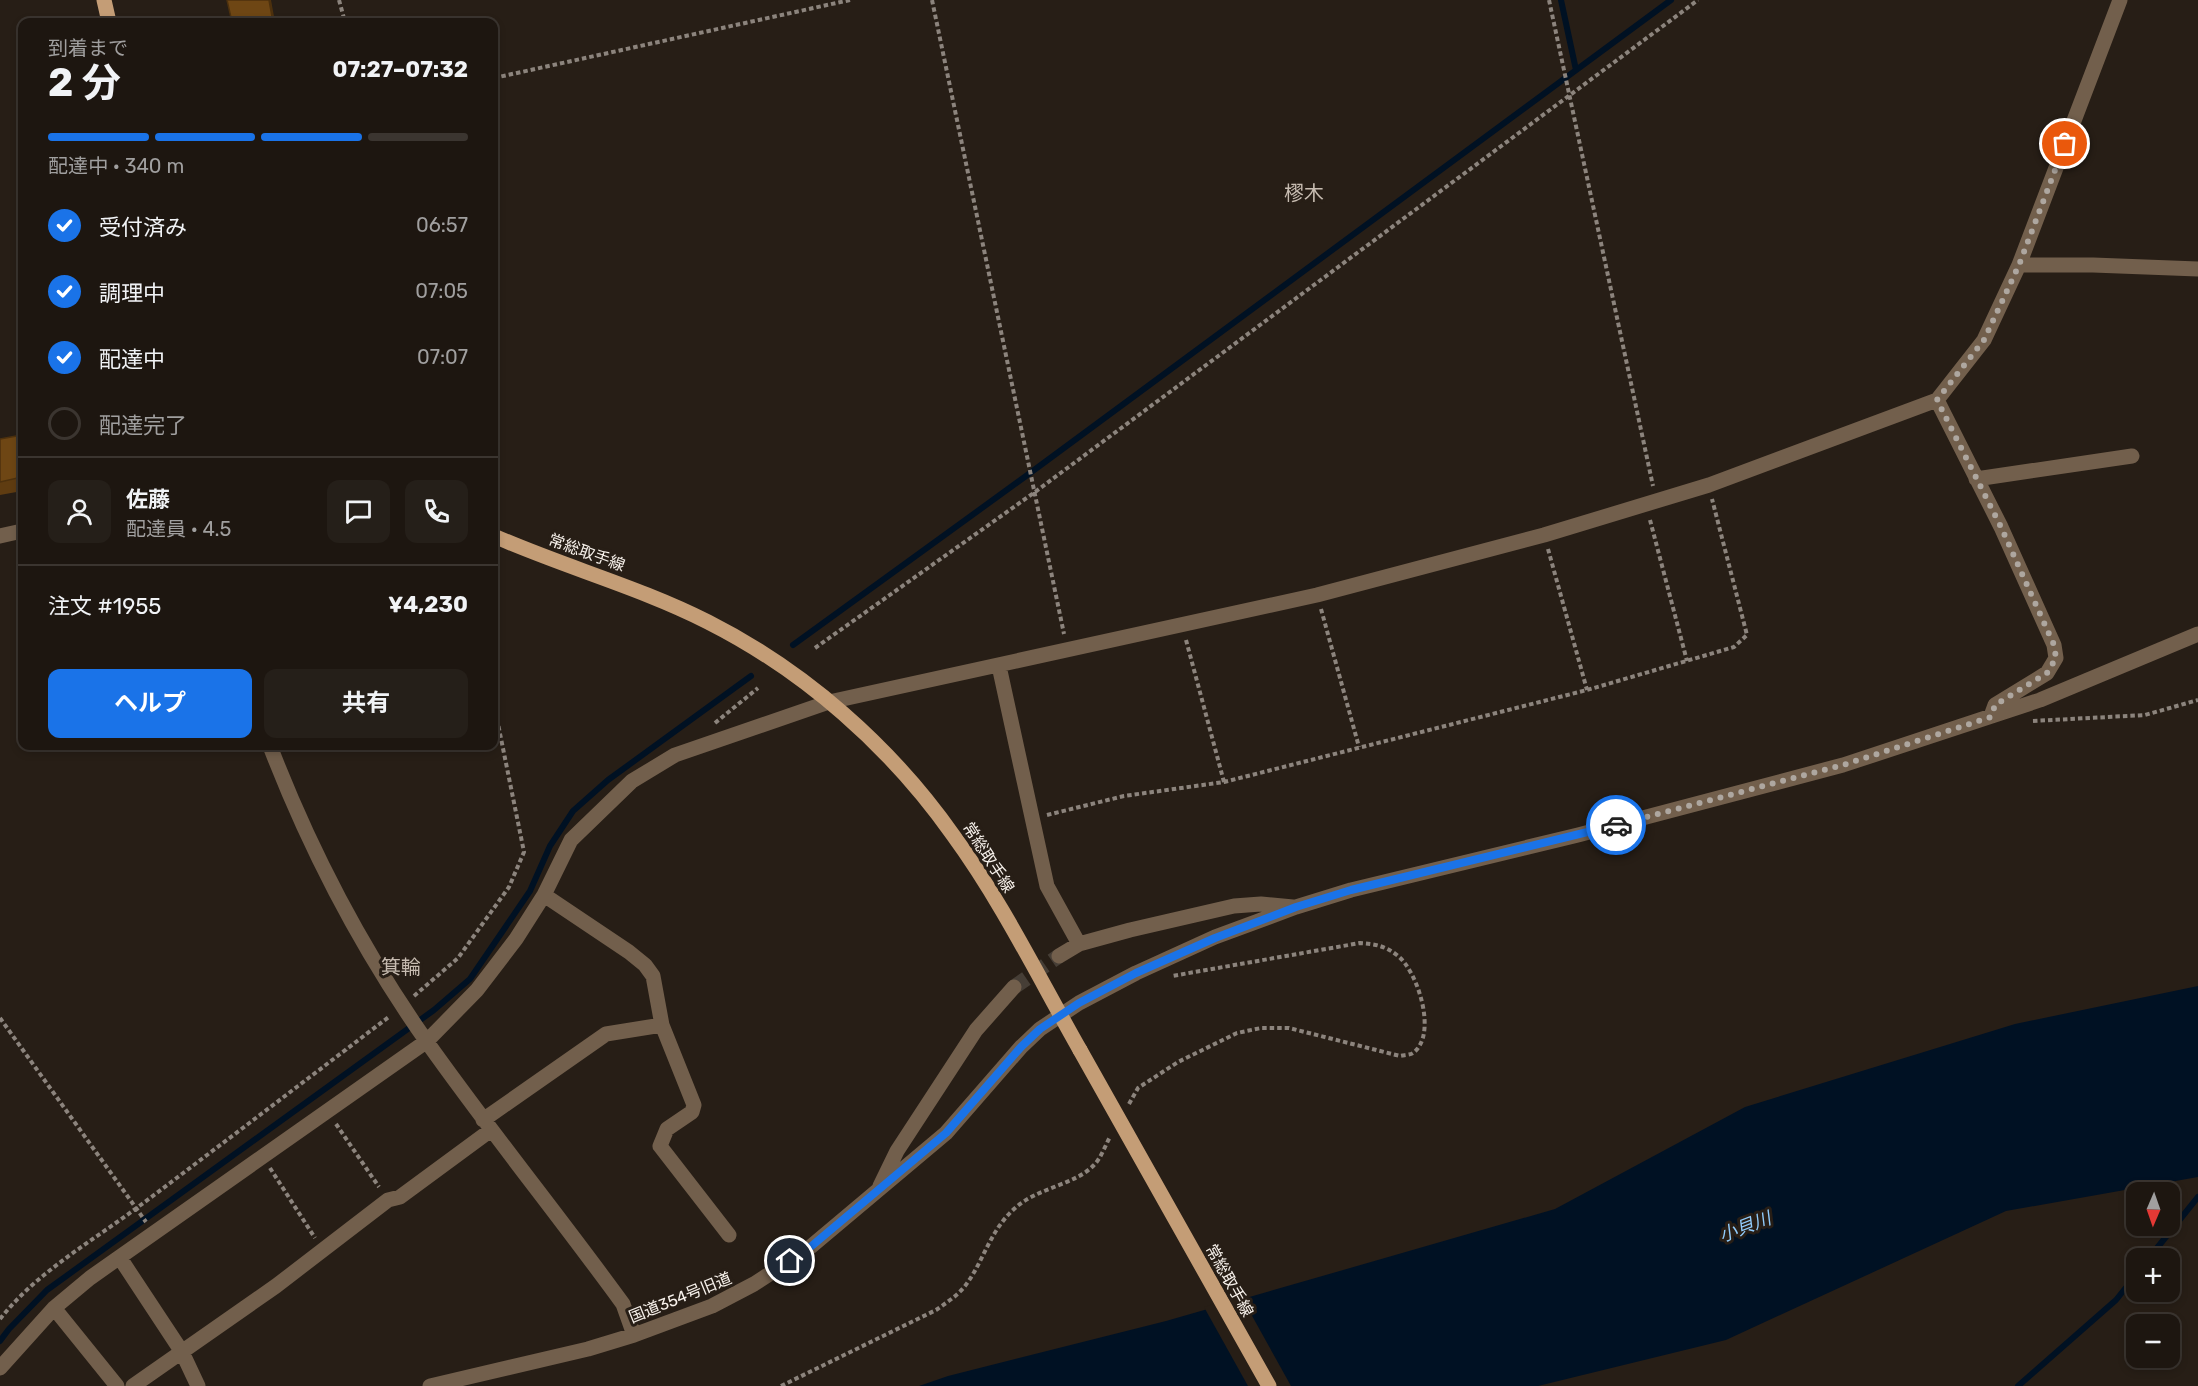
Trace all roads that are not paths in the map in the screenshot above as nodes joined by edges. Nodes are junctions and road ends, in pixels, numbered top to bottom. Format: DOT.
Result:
graph roads {
  1 [pos="105,0"];
  2 [pos="2120,0"];
  3 [pos="108,18"];
  4 [pos="2019,265"];
  5 [pos="2198,268"];
  6 [pos="1937,400"];
  7 [pos="2132,456"];
  8 [pos="1976,479"];
  9 [pos="18,532"];
  10 [pos="0,536"];
  11 [pos="498,538"];
  12 [pos="2198,634"];
  13 [pos="999,666"];
  14 [pos="829,702"];
  15 [pos="1991,717"];
  16 [pos="272,750"];
  17 [pos="544,895"];
  18 [pos="1296,907"];
  19 [pos="1079,944"];
  20 [pos="1059,956"];
  21 [pos="1014,987"];
  22 [pos="1060,1015"];
  23 [pos="662,1024"];
  24 [pos="424,1038"];
  25 [pos="487,1125"];
  26 [pos="877,1191"];
  27 [pos="729,1235"];
  28 [pos="120,1258"];
  29 [pos="54,1308"];
  30 [pos="634,1335"];
  31 [pos="182,1353"];
  32 [pos="0,1368"];
  33 [pos="117,1386"];
  34 [pos="133,1386"];
  35 [pos="198,1386"];
  36 [pos="430,1386"];
  37 [pos="1269,1386"];
  1 -- 3 [label="main road"];
  2 -- 4 [label="street"];
  4 -- 5 [label="street"];
  4 -- 6 [label="street"];
  6 -- 8 [label="street"];
  6 -- 13 [label="street"];
  7 -- 8 [label="street"];
  8 -- 15 [label="street"];
  9 -- 10 [label="street"];
  11 -- 14 [label="main road, 常総取手線"];
  12 -- 15 [label="street, 国道354号旧道"];
  13 -- 14 [label="street"];
  13 -- 19 [label="street"];
  14 -- 17 [label="street"];
  14 -- 22 [label="main road, 常総取手線"];
  15 -- 18 [label="street, 国道354号旧道"];
  16 -- 24 [label="street"];
  17 -- 23 [label="street"];
  17 -- 24 [label="street"];
  18 -- 19 [label="street"];
  18 -- 22 [label="street, 国道354号旧道"];
  19 -- 20 [label="street"];
  21 -- 26 [label="street"];
  22 -- 26 [label="street, 国道354号旧道"];
  22 -- 37 [label="main road, 常総取手線, bridge"];
  23 -- 25 [label="street"];
  23 -- 27 [label="street"];
  24 -- 25 [label="street"];
  24 -- 28 [label="street"];
  25 -- 30 [label="street"];
  25 -- 31 [label="street"];
  26 -- 30 [label="street, 国道354号旧道"];
  28 -- 29 [label="street"];
  28 -- 31 [label="street"];
  29 -- 32 [label="street"];
  29 -- 33 [label="street"];
  30 -- 36 [label="street, 国道354号旧道"];
  31 -- 34 [label="street"];
  31 -- 35 [label="street"];
}
